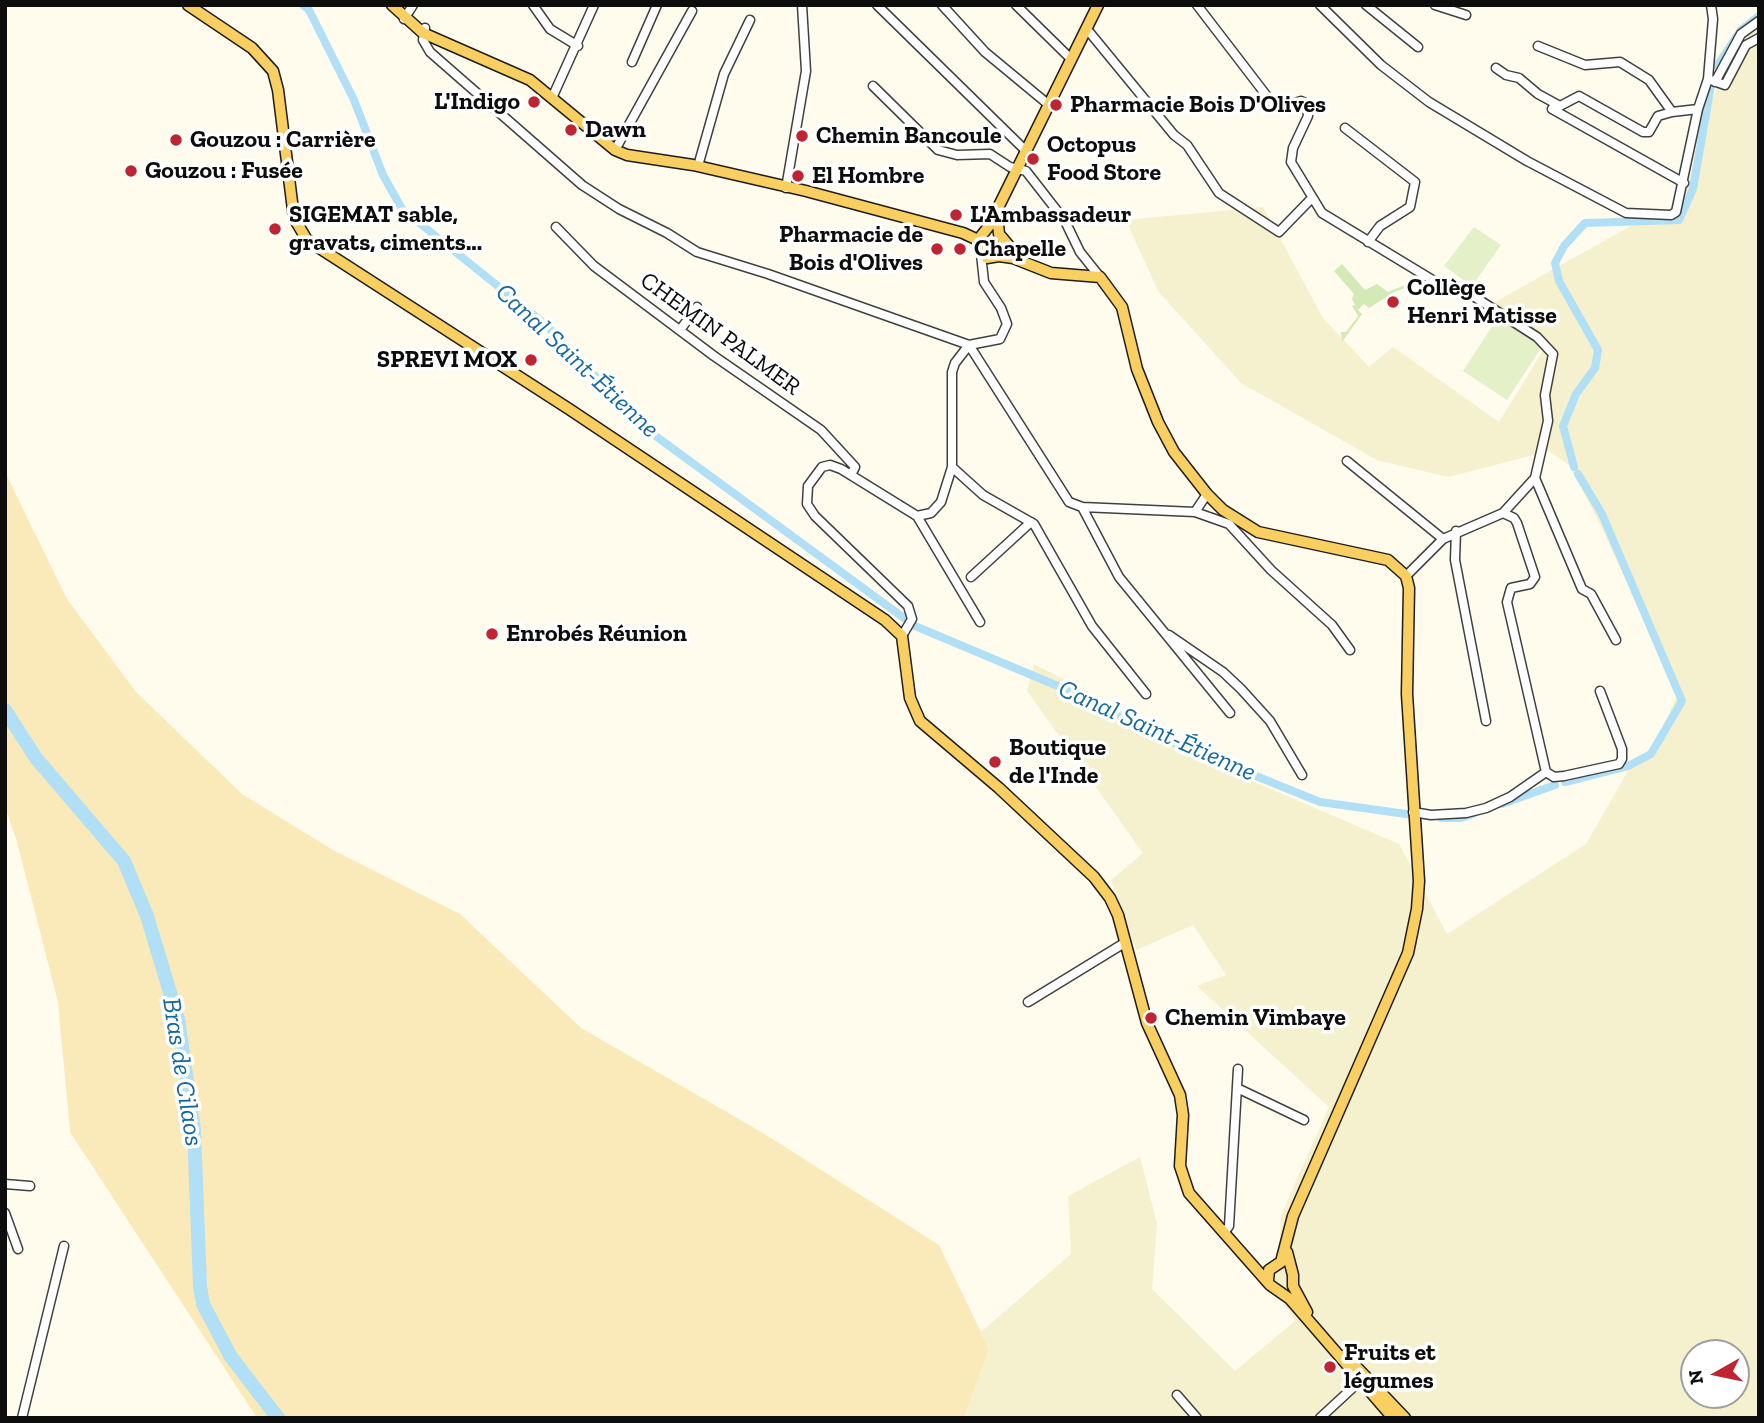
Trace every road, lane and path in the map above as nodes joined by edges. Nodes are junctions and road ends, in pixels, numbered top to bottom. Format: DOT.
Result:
graph roads {
  1 [pos="188,5"];
  2 [pos="394,5"];
  3 [pos="533,5"];
  4 [pos="594,5"];
  5 [pos="657,5"];
  6 [pos="802,5"];
  7 [pos="877,5"];
  8 [pos="942,5"];
  9 [pos="1016,5"];
  10 [pos="1098,5"];
  11 [pos="1198,5"];
  12 [pos="1320,5"];
  13 [pos="1366,5"];
  14 [pos="1435,5"];
  15 [pos="1711,5"];
  16 [pos="692,11"];
  17 [pos="408,13"];
  18 [pos="1466,15"];
  19 [pos="750,20"];
  20 [pos="1759,21"];
  21 [pos="1086,28"];
  22 [pos="424,30"];
  23 [pos="1759,38"];
  24 [pos="578,46"];
  25 [pos="1538,46"];
  26 [pos="1419,47"];
  27 [pos="1071,59"];
  28 [pos="632,62"];
  29 [pos="1496,68"];
  30 [pos="1712,80"];
  31 [pos="873,86"];
  32 [pos="552,98"];
  33 [pos="1049,105"];
  34 [pos="1552,109"];
  35 [pos="1698,109"];
  36 [pos="1672,112"];
  37 [pos="1345,128"];
  38 [pos="616,147"];
  39 [pos="1026,152"];
  40 [pos="698,166"];
  41 [pos="1017,170"];
  42 [pos="1684,183"];
  43 [pos="786,188"];
  44 [pos="1311,199"];
  45 [pos="997,209"];
  46 [pos="556,227"];
  47 [pos="982,236"];
  48 [pos="1001,239"];
  49 [pos="1368,242"];
  50 [pos="990,256"];
  51 [pos="1022,260"];
  52 [pos="1100,277"];
  53 [pos="697,307"];
  54 [pos="680,330"];
  55 [pos="969,345"];
  56 [pos="1347,461"];
  57 [pos="952,467"];
  58 [pos="851,475"];
  59 [pos="1535,478"];
  60 [pos="1207,494"];
  61 [pos="1082,507"];
  62 [pos="1195,512"];
  63 [pos="1503,513"];
  64 [pos="917,516"];
  65 [pos="1031,522"];
  66 [pos="1456,531"];
  67 [pos="1443,539"];
  68 [pos="1406,576"];
  69 [pos="971,578"];
  70 [pos="980,622"];
  71 [pos="1161,630"];
  72 [pos="902,636"];
  73 [pos="1616,640"];
  74 [pos="1350,650"];
  75 [pos="1600,691"];
  76 [pos="1146,694"];
  77 [pos="1230,713"];
  78 [pos="1486,721"];
  79 [pos="1546,772"];
  80 [pos="1302,775"];
  81 [pos="1413,812"];
  82 [pos="1126,942"];
  83 [pos="1028,1002"];
  84 [pos="1238,1069"];
  85 [pos="1237,1088"];
  86 [pos="1304,1120"];
  87 [pos="5,1184"];
  88 [pos="30,1186"];
  89 [pos="5,1213"];
  90 [pos="1224,1233"];
  91 [pos="64,1246"];
  92 [pos="18,1249"];
  93 [pos="1255,1265"];
  94 [pos="1280,1266"];
  95 [pos="1268,1280"];
  96 [pos="1292,1283"];
  97 [pos="1281,1290"];
  98 [pos="1360,1381"];
  99 [pos="1177,1395"];
  100 [pos="22,1418"];
  101 [pos="1197,1418"];
  102 [pos="1320,1418"];
  103 [pos="1393,1418"];
  104 [pos="1405,1418"];
  1 -- 72 [label="main road"];
  2 -- 17 [label="main road"];
  3 -- 24 [label="street"];
  4 -- 24 [label="street"];
  5 -- 28 [label="street"];
  6 -- 43 [label="street"];
  7 -- 39 [label="street"];
  8 -- 33 [label="street"];
  9 -- 27 [label="street"];
  10 -- 21 [label="main road"];
  11 -- 44 [label="street"];
  12 -- 42 [label="street"];
  13 -- 26 [label="street"];
  14 -- 18 [label="street"];
  15 -- 30 [label="street"];
  16 -- 38 [label="street"];
  17 -- 22 [label="main road"];
  19 -- 40 [label="street"];
  20 -- 30 [label="street"];
  21 -- 27 [label="main road"];
  21 -- 44 [label="street"];
  22 -- 32 [label="main road"];
  22 -- 55 [label="street"];
  23 -- 30 [label="street"];
  24 -- 32 [label="street"];
  25 -- 36 [label="street"];
  27 -- 33 [label="main road"];
  29 -- 36 [label="street"];
  30 -- 35 [label="street"];
  31 -- 41 [label="street"];
  32 -- 38 [label="main road"];
  33 -- 39 [label="main road"];
  34 -- 42 [label="street"];
  35 -- 36 [label="street"];
  35 -- 42 [label="street"];
  37 -- 49 [label="street"];
  38 -- 40 [label="main road"];
  39 -- 41 [label="main road"];
  40 -- 43 [label="main road"];
  41 -- 45 [label="main road"];
  41 -- 52 [label="street"];
  43 -- 47 [label="main road"];
  44 -- 49 [label="street"];
  45 -- 47 [label="main road"];
  45 -- 48 [label="main road"];
  46 -- 54 [label="street, CHEMIN PALMER"];
  47 -- 48 [label="main road"];
  47 -- 50 [label="main road"];
  48 -- 50 [label="main road"];
  48 -- 51 [label="main road"];
  49 -- 59 [label="street"];
  50 -- 51 [label="main road"];
  50 -- 55 [label="street"];
  51 -- 52 [label="main road"];
  52 -- 60 [label="main road"];
  53 -- 54 [label="street"];
  54 -- 58 [label="street, CHEMIN PALMER"];
  55 -- 57 [label="street"];
  55 -- 61 [label="street"];
  56 -- 67 [label="street"];
  57 -- 64 [label="street"];
  57 -- 65 [label="street"];
  58 -- 64 [label="street"];
  58 -- 72 [label="street"];
  59 -- 63 [label="street"];
  59 -- 73 [label="street"];
  60 -- 62 [label="street"];
  60 -- 68 [label="main road"];
  61 -- 62 [label="street"];
  61 -- 71 [label="street"];
  62 -- 74 [label="street"];
  63 -- 66 [label="street"];
  63 -- 79 [label="street"];
  64 -- 70 [label="street"];
  65 -- 69 [label="street"];
  65 -- 76 [label="street"];
  66 -- 67 [label="street"];
  66 -- 78 [label="street"];
  67 -- 68 [label="street"];
  68 -- 81 [label="main road"];
  71 -- 77 [label="street"];
  71 -- 80 [label="street"];
  72 -- 82 [label="main road"];
  75 -- 79 [label="street"];
  79 -- 81 [label="street"];
  81 -- 94 [label="main road"];
  82 -- 83 [label="street"];
  82 -- 90 [label="main road"];
  84 -- 85 [label="street"];
  85 -- 86 [label="street"];
  85 -- 90 [label="street"];
  87 -- 88 [label="street"];
  89 -- 92 [label="street"];
  90 -- 93 [label="main road"];
  91 -- 100 [label="street"];
  93 -- 94 [label="main road"];
  93 -- 95 [label="main road"];
  94 -- 95 [label="main road"];
  94 -- 96 [label="main road"];
  95 -- 97 [label="main road"];
  96 -- 97 [label="main road"];
  96 -- 104 [label="main road"];
  97 -- 98 [label="main road"];
  98 -- 102 [label="street"];
  98 -- 103 [label="main road"];
  99 -- 101 [label="street"];
}
